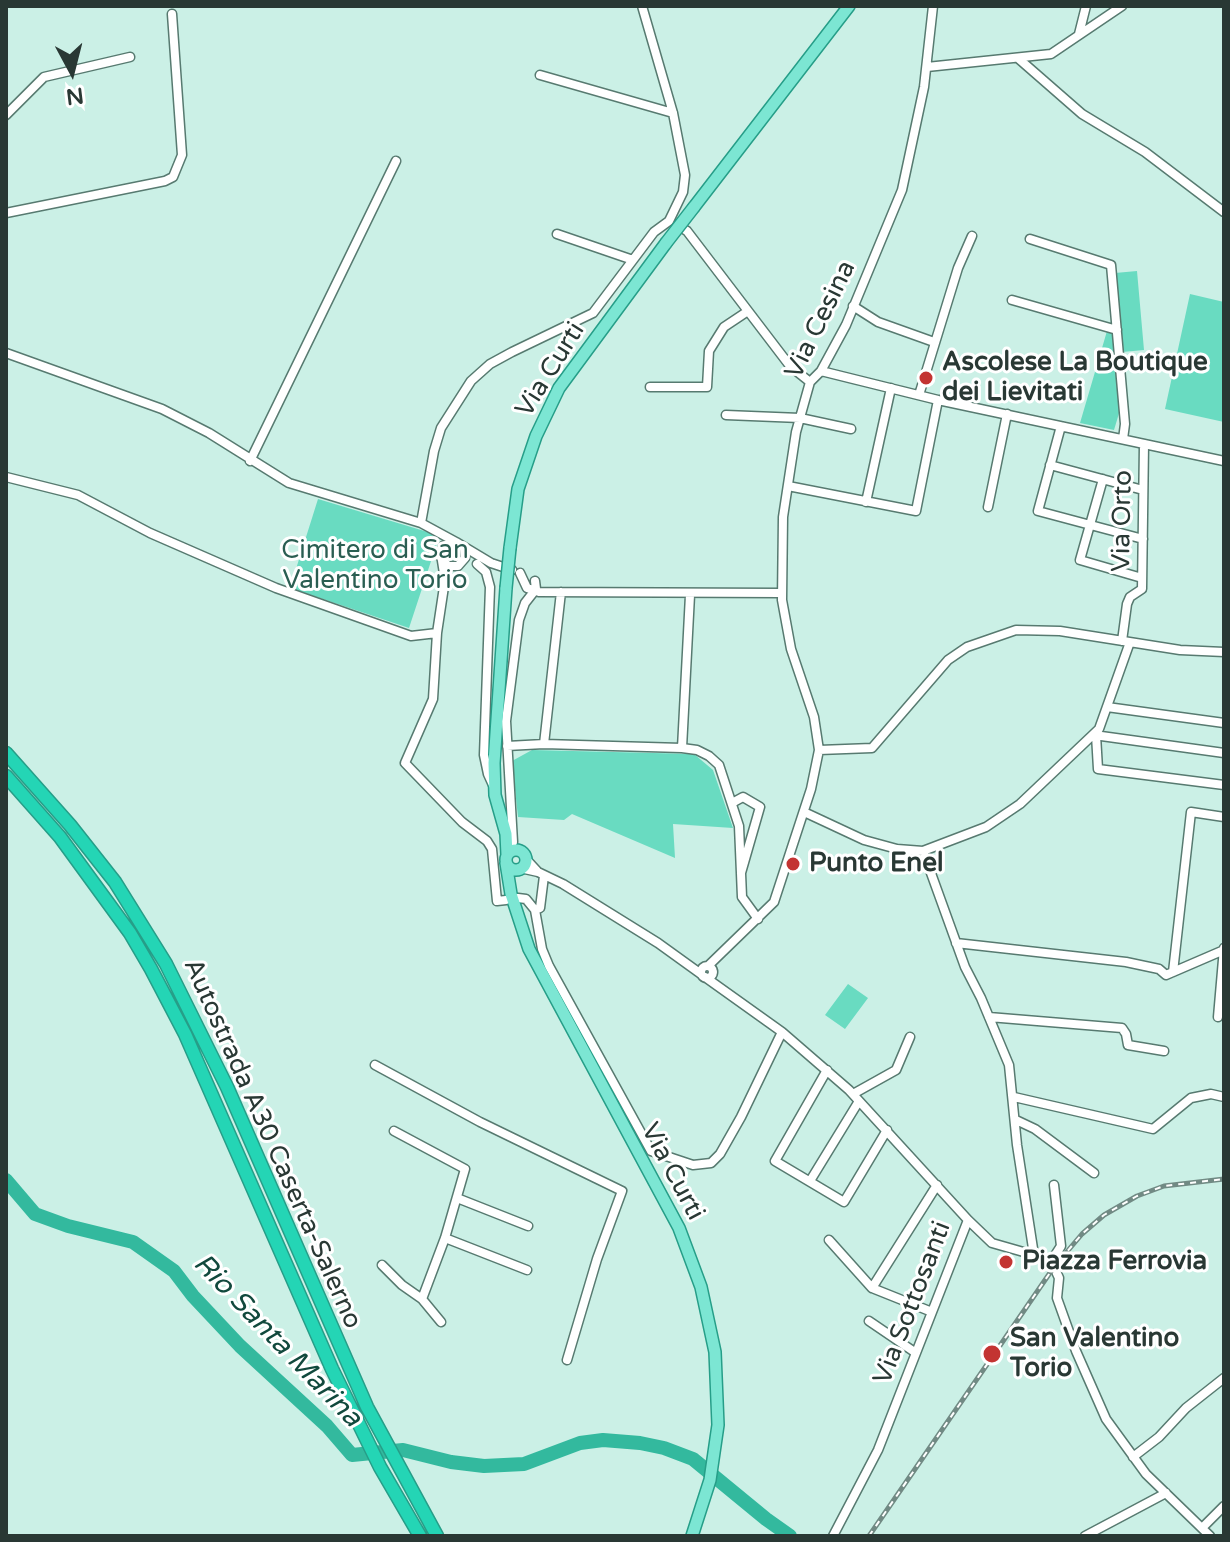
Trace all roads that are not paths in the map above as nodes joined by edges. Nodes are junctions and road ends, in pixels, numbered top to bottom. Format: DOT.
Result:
graph roads {
  1 [pos="642,6"];
  2 [pos="849,6"];
  3 [pos="933,6"];
  4 [pos="1086,6"];
  5 [pos="1122,6"];
  6 [pos="172,14"];
  7 [pos="1079,34"];
  8 [pos="130,57"];
  9 [pos="1019,59"];
  10 [pos="927,67"];
  11 [pos="540,75"];
  12 [pos="673,113"];
  13 [pos="6,115"];
  14 [pos="396,161"];
  15 [pos="1224,212"];
  16 [pos="6,213"];
  17 [pos="669,221"];
  18 [pos="557,234"];
  19 [pos="972,236"];
  20 [pos="1030,239"];
  21 [pos="633,260"];
  22 [pos="1012,300"];
  23 [pos="853,306"];
  24 [pos="748,311"];
  25 [pos="1117,330"];
  26 [pos="934,342"];
  27 [pos="6,353"];
  28 [pos="821,371"];
  29 [pos="810,382"];
  30 [pos="650,387"];
  31 [pos="891,388"];
  32 [pos="919,395"];
  33 [pos="938,400"];
  34 [pos="1007,414"];
  35 [pos="726,415"];
  36 [pos="800,418"];
  37 [pos="1061,426"];
  38 [pos="851,429"];
  39 [pos="1123,439"];
  40 [pos="1144,444"];
  41 [pos="250,461"];
  42 [pos="1224,461"];
  43 [pos="1050,465"];
  44 [pos="6,477"];
  45 [pos="1103,479"];
  46 [pos="788,486"];
  47 [pos="1143,490"];
  48 [pos="866,502"];
  49 [pos="988,507"];
  50 [pos="421,523"];
  51 [pos="1090,525"];
  52 [pos="438,531"];
  53 [pos="1143,539"];
  54 [pos="460,545"];
  55 [pos="441,548"];
  56 [pos="442,561"];
  57 [pos="491,563"];
  58 [pos="477,564"];
  59 [pos="457,566"];
  60 [pos="520,573"];
  61 [pos="1142,578"];
  62 [pos="445,580"];
  63 [pos="535,581"];
  64 [pos="558,591"];
  65 [pos="535,592"];
  66 [pos="782,593"];
  67 [pos="690,595"];
  68 [pos="437,633"];
  69 [pos="1126,641"];
  70 [pos="1224,652"];
  71 [pos="1107,707"];
  72 [pos="1224,723"];
  73 [pos="1094,735"];
  74 [pos="544,744"];
  75 [pos="507,746"];
  76 [pos="682,748"];
  77 [pos="819,750"];
  78 [pos="6,753"];
  79 [pos="1224,753"];
  80 [pos="6,776"];
  81 [pos="1224,785"];
  82 [pos="494,787"];
  83 [pos="732,803"];
  84 [pos="804,812"];
  85 [pos="1224,817"];
  86 [pos="923,851"];
  87 [pos="514,855"];
  88 [pos="541,874"];
  89 [pos="740,877"];
  90 [pos="518,898"];
  91 [pos="506,900"];
  92 [pos="535,910"];
  93 [pos="758,919"];
  94 [pos="956,943"];
  95 [pos="1224,949"];
  96 [pos="707,972"];
  97 [pos="1173,972"];
  98 [pos="989,1017"];
  99 [pos="1218,1017"];
  100 [pos="782,1032"];
  101 [pos="910,1037"];
  102 [pos="1164,1051"];
  103 [pos="375,1065"];
  104 [pos="827,1070"];
  105 [pos="1014,1097"];
  106 [pos="1224,1097"];
  107 [pos="856,1098"];
  108 [pos="1016,1120"];
  109 [pos="887,1130"];
  110 [pos="394,1131"];
  111 [pos="1094,1173"];
  112 [pos="810,1181"];
  113 [pos="937,1185"];
  114 [pos="1054,1185"];
  115 [pos="457,1198"];
  116 [pos="968,1220"];
  117 [pos="528,1226"];
  118 [pos="445,1238"];
  119 [pos="829,1240"];
  120 [pos="1034,1255"];
  121 [pos="382,1265"];
  122 [pos="1052,1265"];
  123 [pos="527,1270"];
  124 [pos="872,1288"];
  125 [pos="422,1299"];
  126 [pos="932,1312"];
  127 [pos="869,1321"];
  128 [pos="441,1322"];
  129 [pos="916,1353"];
  130 [pos="567,1360"];
  131 [pos="1224,1378"];
  132 [pos="1133,1457"];
  133 [pos="1166,1493"];
  134 [pos="1224,1506"];
  135 [pos="1202,1528"];
  136 [pos="420,1536"];
  137 [pos="437,1536"];
  138 [pos="692,1536"];
  139 [pos="833,1536"];
  140 [pos="1085,1536"];
  141 [pos="1210,1536"];
  1 -- 12 [label="street"];
  2 -- 82 [label="main road, Via Curti, bridge"];
  3 -- 10 [label="street, Via Cesina"];
  4 -- 7 [label="street"];
  5 -- 7 [label="street"];
  6 -- 16 [label="street"];
  7 -- 9 [label="street"];
  8 -- 13 [label="street"];
  9 -- 10 [label="street"];
  9 -- 15 [label="street"];
  10 -- 23 [label="street, Via Cesina"];
  11 -- 12 [label="street"];
  12 -- 17 [label="street"];
  14 -- 41 [label="street"];
  17 -- 21 [label="street"];
  17 -- 24 [label="street"];
  18 -- 21 [label="street"];
  19 -- 26 [label="street"];
  20 -- 25 [label="street"];
  21 -- 50 [label="street"];
  22 -- 25 [label="street"];
  23 -- 26 [label="street"];
  23 -- 28 [label="street, Via Cesina"];
  24 -- 29 [label="street"];
  24 -- 30 [label="street"];
  25 -- 39 [label="street"];
  26 -- 32 [label="street"];
  27 -- 41 [label="street"];
  28 -- 29 [label="street, Via Cesina"];
  28 -- 31 [label="street"];
  29 -- 36 [label="street, Via Cesina"];
  31 -- 32 [label="street"];
  31 -- 48 [label="street"];
  32 -- 33 [label="street"];
  33 -- 34 [label="street"];
  33 -- 48 [label="street"];
  34 -- 37 [label="street"];
  34 -- 49 [label="street"];
  35 -- 36 [label="street"];
  36 -- 38 [label="street"];
  36 -- 46 [label="street, Via Cesina"];
  37 -- 39 [label="street"];
  37 -- 43 [label="street"];
  39 -- 40 [label="street"];
  40 -- 42 [label="street"];
  40 -- 47 [label="street, Via Orto"];
  41 -- 50 [label="street"];
  43 -- 45 [label="street"];
  43 -- 51 [label="street"];
  44 -- 68 [label="street"];
  45 -- 47 [label="street"];
  45 -- 51 [label="street"];
  46 -- 48 [label="street"];
  46 -- 66 [label="street, Via Cesina"];
  47 -- 53 [label="street, Via Orto"];
  50 -- 52 [label="street"];
  51 -- 53 [label="street"];
  51 -- 61 [label="street"];
  52 -- 54 [label="street"];
  52 -- 55 [label="street"];
  53 -- 61 [label="street, Via Orto"];
  54 -- 55 [label="street"];
  54 -- 57 [label="street"];
  54 -- 59 [label="street"];
  55 -- 56 [label="street"];
  56 -- 59 [label="street"];
  56 -- 62 [label="street"];
  57 -- 58 [label="street"];
  57 -- 60 [label="street"];
  58 -- 59 [label="street"];
  58 -- 82 [label="street"];
  59 -- 62 [label="street"];
  60 -- 63 [label="street"];
  60 -- 65 [label="street"];
  61 -- 69 [label="street, Via Orto"];
  62 -- 68 [label="street"];
  63 -- 64 [label="street"];
  63 -- 65 [label="street"];
  64 -- 65 [label="street"];
  64 -- 67 [label="street"];
  64 -- 74 [label="street"];
  65 -- 75 [label="street"];
  66 -- 67 [label="street"];
  66 -- 77 [label="street, Via Cesina"];
  67 -- 76 [label="street"];
  68 -- 91 [label="street"];
  69 -- 70 [label="street"];
  69 -- 71 [label="street, Via Orto"];
  69 -- 77 [label="street"];
  71 -- 72 [label="street"];
  71 -- 73 [label="street, Via Orto"];
  73 -- 79 [label="street"];
  73 -- 81 [label="street"];
  73 -- 86 [label="street"];
  74 -- 75 [label="street"];
  74 -- 76 [label="street"];
  75 -- 87 [label="street"];
  76 -- 83 [label="street"];
  77 -- 84 [label="street"];
  78 -- 137 [label="highway, Autostrada A30 Caserta-Salerno"];
  80 -- 136 [label="highway, Autostrada A30 Caserta-Salerno"];
  82 -- 87 [label="main road, Via Curti"];
  83 -- 89 [label="street"];
  83 -- 89 [label="street"];
  84 -- 86 [label="street"];
  84 -- 93 [label="street"];
  85 -- 97 [label="street"];
  86 -- 94 [label="street"];
  87 -- 88 [label="street, Via Sottosanti"];
  87 -- 138 [label="main road, Via Curti"];
  88 -- 92 [label="street"];
  88 -- 96 [label="street, Via Sottosanti"];
  89 -- 93 [label="street"];
  90 -- 92 [label="street"];
  92 -- 100 [label="street"];
  93 -- 96 [label="street"];
  94 -- 97 [label="street"];
  94 -- 98 [label="street"];
  95 -- 97 [label="street"];
  95 -- 99 [label="street"];
  96 -- 100 [label="street, Via Sottosanti"];
  98 -- 102 [label="street"];
  98 -- 105 [label="street"];
  100 -- 104 [label="street, Via Sottosanti"];
  101 -- 107 [label="street"];
  103 -- 130 [label="street"];
  104 -- 107 [label="street, Via Sottosanti"];
  104 -- 112 [label="street"];
  105 -- 106 [label="street"];
  105 -- 108 [label="street"];
  107 -- 109 [label="street, Via Sottosanti"];
  107 -- 112 [label="street"];
  108 -- 111 [label="street"];
  108 -- 120 [label="street"];
  109 -- 112 [label="street"];
  109 -- 113 [label="street, Via Sottosanti"];
  110 -- 115 [label="street"];
  113 -- 116 [label="street, Via Sottosanti"];
  113 -- 124 [label="street"];
  114 -- 122 [label="street"];
  115 -- 117 [label="street"];
  115 -- 118 [label="street"];
  116 -- 120 [label="street"];
  116 -- 126 [label="street, Via Sottosanti"];
  118 -- 123 [label="street"];
  118 -- 125 [label="street"];
  119 -- 124 [label="street"];
  120 -- 122 [label="street"];
  121 -- 125 [label="street"];
  122 -- 132 [label="street"];
  124 -- 126 [label="street"];
  125 -- 128 [label="street"];
  126 -- 129 [label="street, Via Sottosanti"];
  127 -- 129 [label="street"];
  129 -- 139 [label="street, Via Sottosanti"];
  131 -- 132 [label="street"];
  132 -- 133 [label="street"];
  133 -- 135 [label="street"];
  133 -- 140 [label="street"];
  134 -- 135 [label="street"];
  135 -- 141 [label="street"];
}
